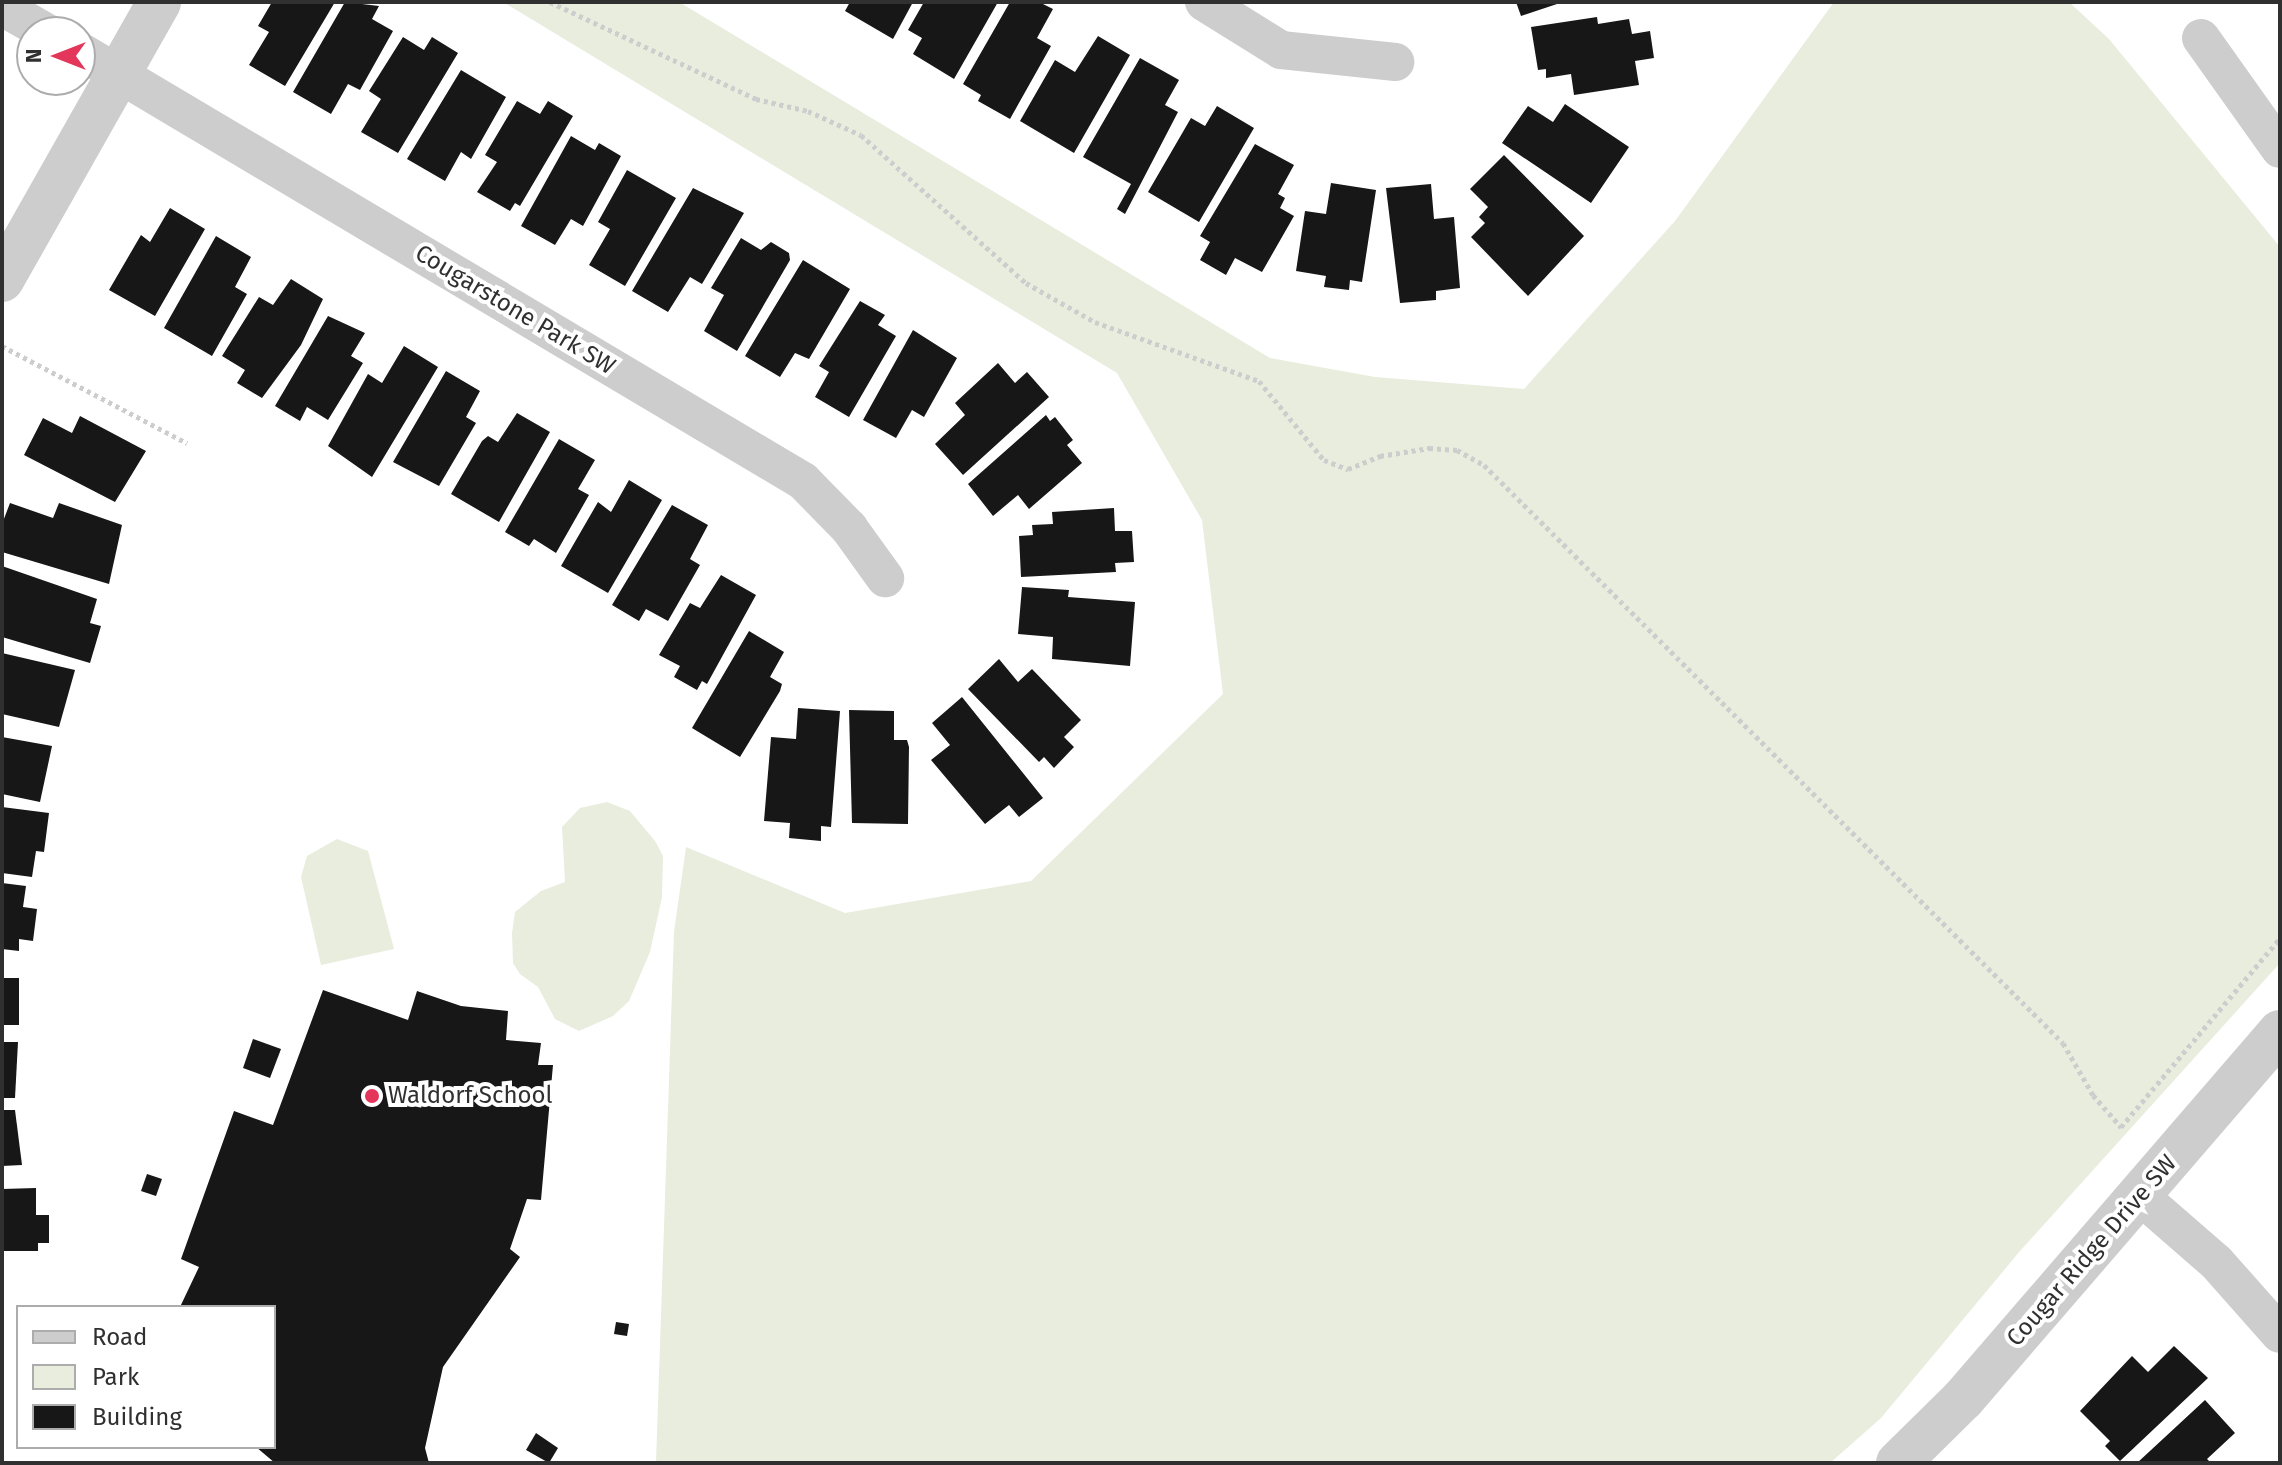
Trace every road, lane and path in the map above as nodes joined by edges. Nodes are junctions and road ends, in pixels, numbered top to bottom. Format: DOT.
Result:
graph roads {
  1 [pos="159,2"];
  2 [pos="550,2"];
  3 [pos="1204,2"];
  4 [pos="2201,38"];
  5 [pos="96,60"];
  6 [pos="1395,62"];
  7 [pos="118,73"];
  8 [pos="2280,149"];
  9 [pos="2,280"];
  10 [pos="2,346"];
  11 [pos="187,443"];
  12 [pos="885,578"];
  13 [pos="2280,938"];
  14 [pos="2280,1032"];
  15 [pos="2140,1196"];
  16 [pos="2280,1334"];
  17 [pos="1898,1463"];
  1 -- 7 [label="street"];
  2 -- 13 [label="path"];
  3 -- 6 [label="street"];
  4 -- 8 [label="street"];
  5 -- 7 [label="street, Cougarstone Park SW"];
  7 -- 9 [label="street"];
  7 -- 12 [label="street, Cougarstone Park SW"];
  10 -- 11 [label="path"];
  14 -- 15 [label="street, Cougar Ridge Drive SW"];
  15 -- 16 [label="street"];
  15 -- 17 [label="street, Cougar Ridge Drive SW"];
}
